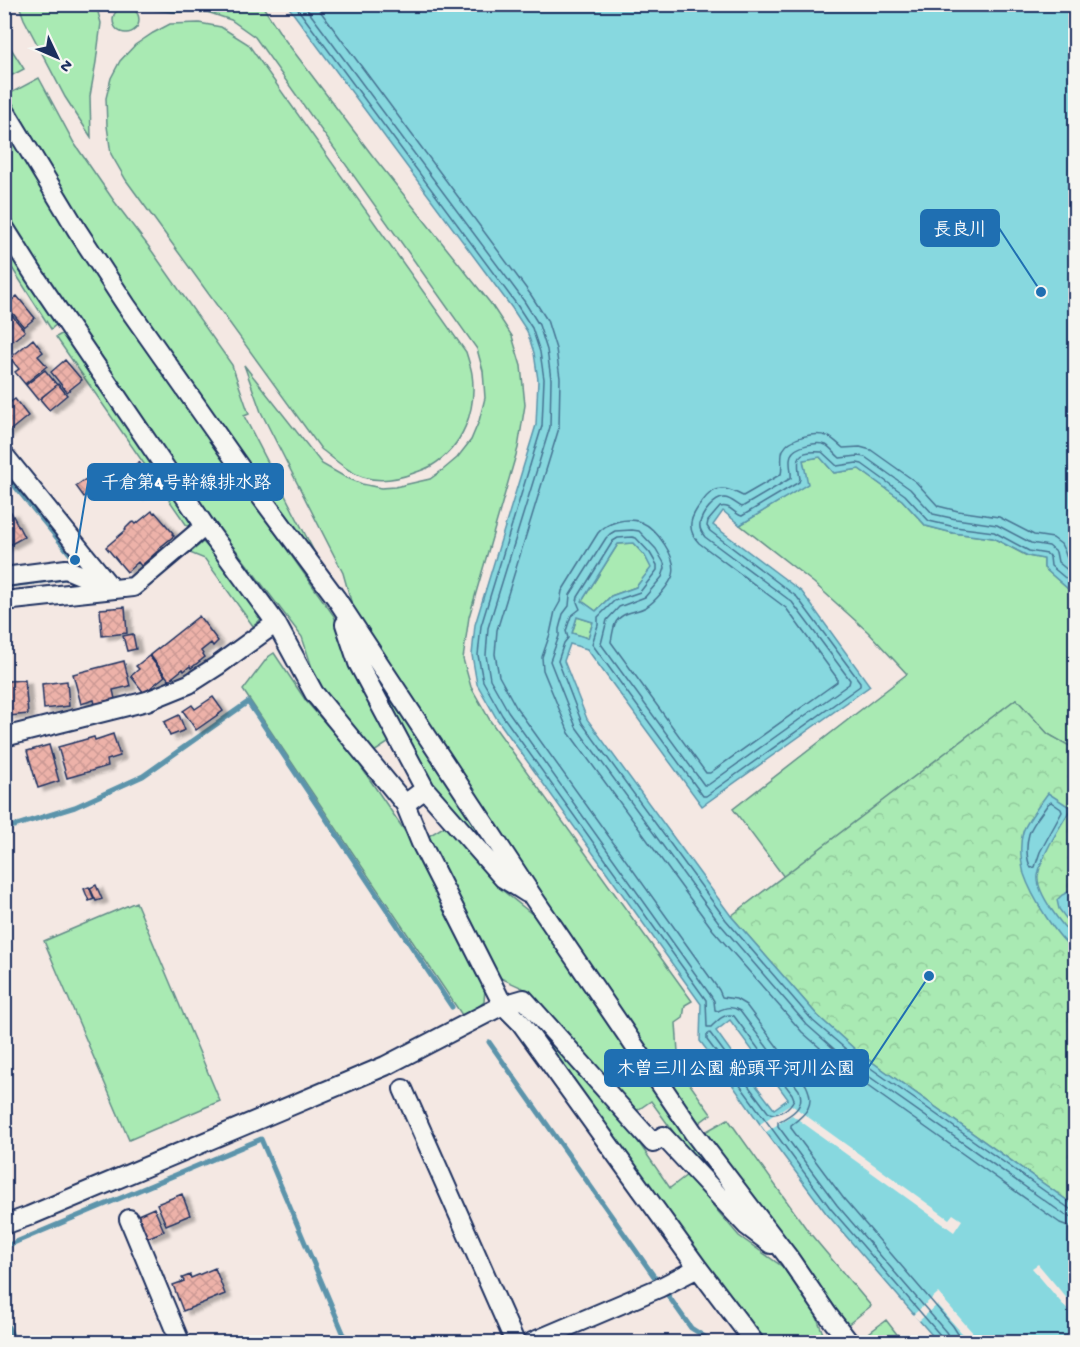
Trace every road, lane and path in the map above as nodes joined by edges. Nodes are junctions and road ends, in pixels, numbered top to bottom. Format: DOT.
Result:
graph roads {
  1 [pos="4,109"];
  2 [pos="4,227"];
  3 [pos="4,455"];
  4 [pos="205,526"];
  5 [pos="4,576"];
  6 [pos="112,589"];
  7 [pos="336,598"];
  8 [pos="4,601"];
  9 [pos="276,623"];
  10 [pos="4,737"];
  11 [pos="425,789"];
  12 [pos="405,804"];
  13 [pos="533,897"];
  14 [pos="503,1005"];
  15 [pos="403,1089"];
  16 [pos="129,1219"];
  17 [pos="4,1225"];
  18 [pos="789,1258"];
  19 [pos="698,1268"];
  20 [pos="828,1315"];
  21 [pos="180,1342"];
  22 [pos="515,1342"];
  23 [pos="531,1342"];
  24 [pos="754,1342"];
  25 [pos="836,1342"];
  26 [pos="849,1342"];
  1 -- 7 [label="street"];
  2 -- 4 [label="street"];
  3 -- 6 [label="street"];
  4 -- 6 [label="street"];
  4 -- 9 [label="street"];
  5 -- 6 [label="street"];
  6 -- 8 [label="street"];
  7 -- 11 [label="street"];
  7 -- 13 [label="street"];
  9 -- 10 [label="street"];
  9 -- 12 [label="street"];
  11 -- 12 [label="street"];
  11 -- 13 [label="street"];
  12 -- 14 [label="street"];
  13 -- 18 [label="street"];
  14 -- 17 [label="street"];
  14 -- 18 [label="street"];
  14 -- 19 [label="street"];
  15 -- 22 [label="street"];
  16 -- 21 [label="street"];
  18 -- 20 [label="street"];
  19 -- 23 [label="street"];
  19 -- 24 [label="street"];
  20 -- 25 [label="street"];
  20 -- 26 [label="street"];
}
